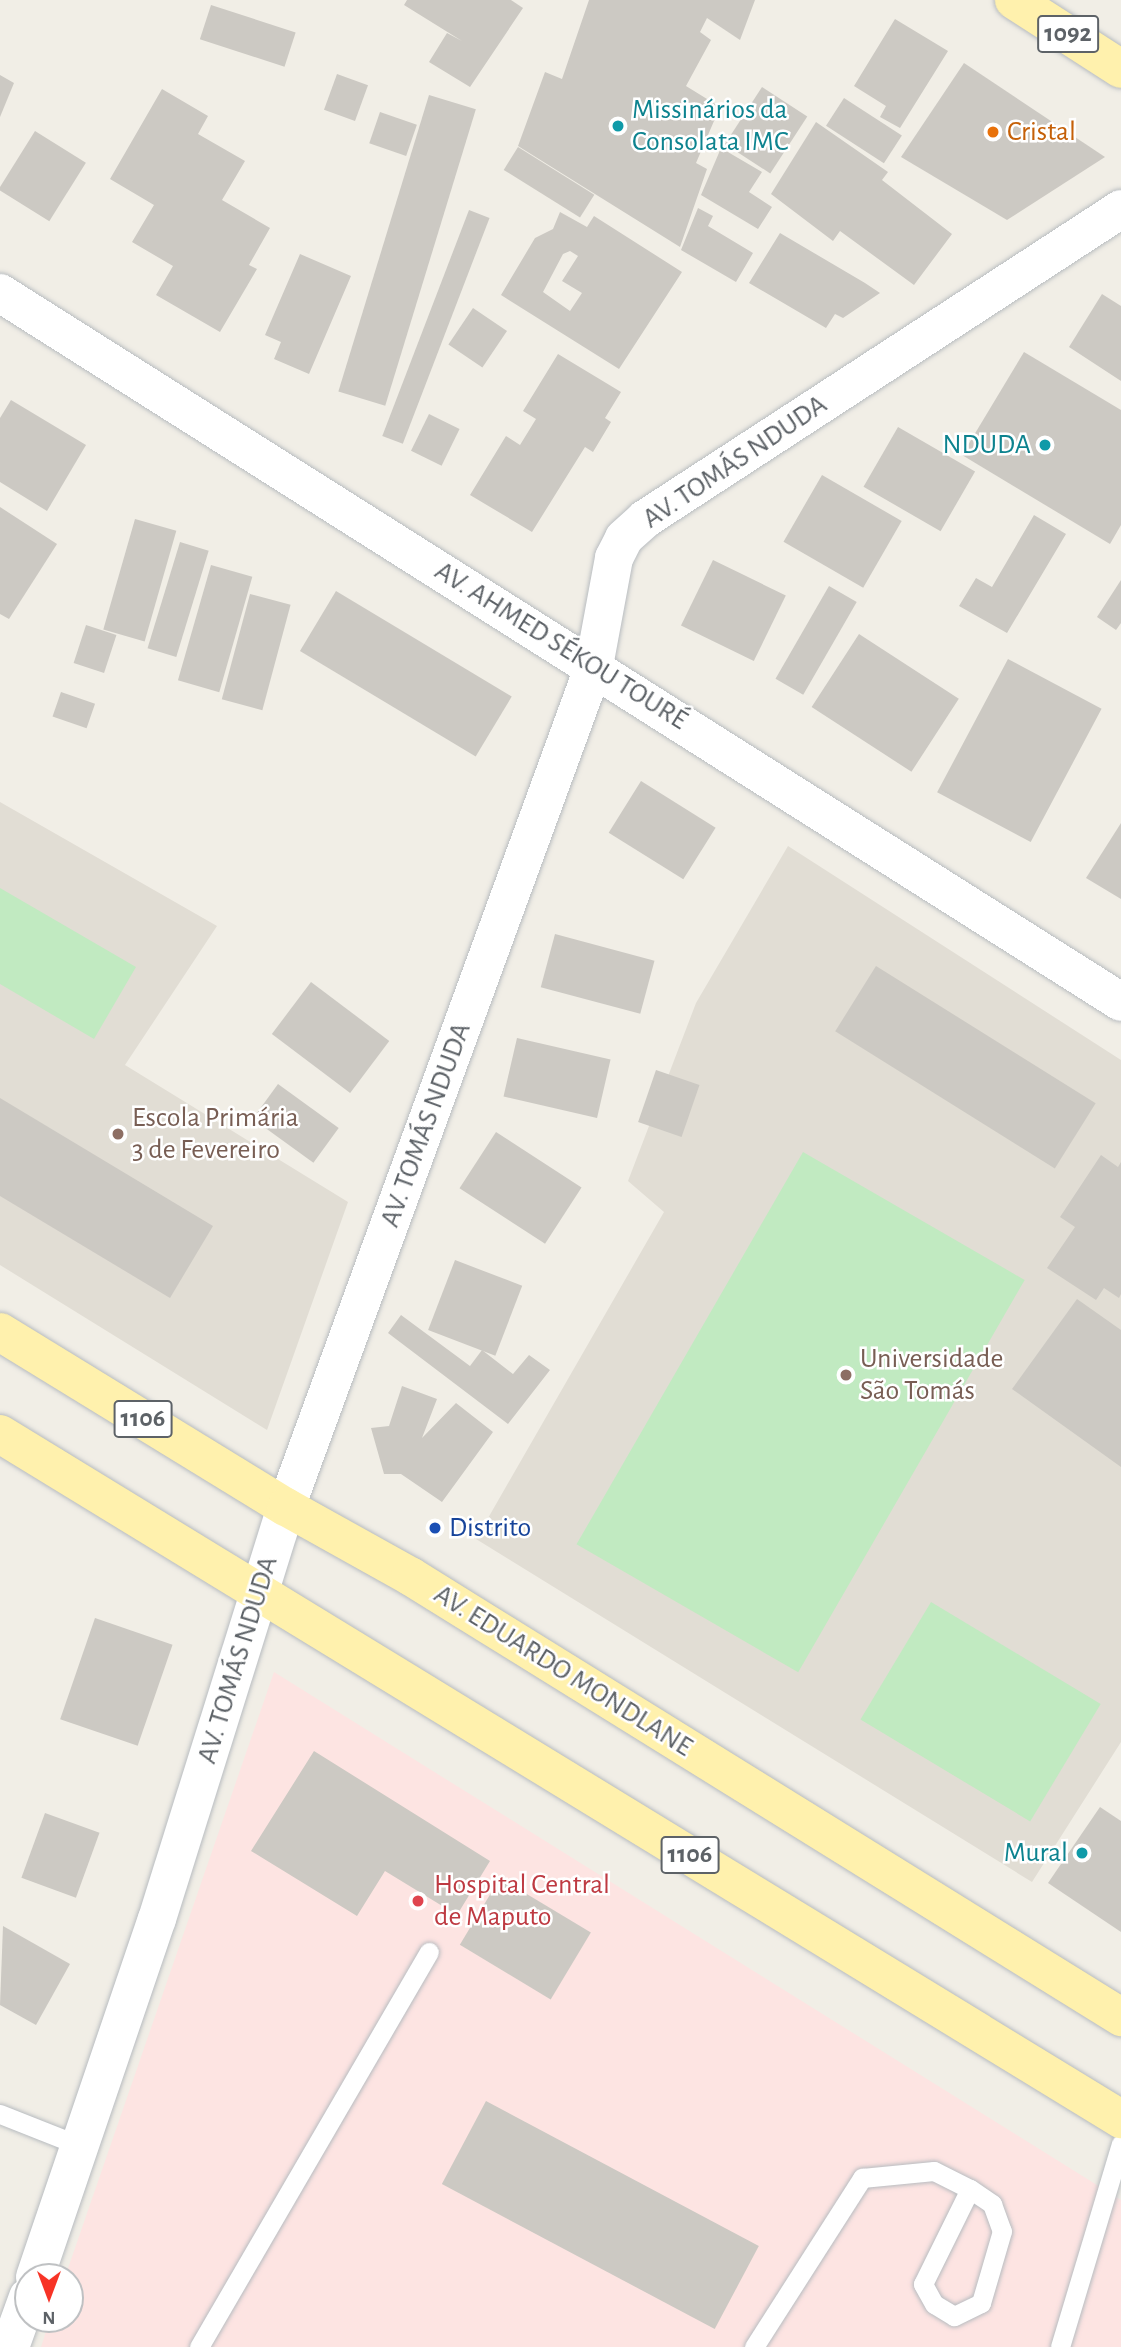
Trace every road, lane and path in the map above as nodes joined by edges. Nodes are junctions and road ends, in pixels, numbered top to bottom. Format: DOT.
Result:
graph roads {
  1 [pos="1014,0"];
  2 [pos="1121,69"];
  3 [pos="1121,209"];
  4 [pos="0,293"];
  5 [pos="594,666"];
  6 [pos="1121,1002"];
  7 [pos="0,1332"];
  8 [pos="0,1434"];
  9 [pos="286,1507"];
  10 [pos="259,1592"];
  11 [pos="429,1952"];
  12 [pos="1121,2017"];
  13 [pos="0,2114"];
  14 [pos="1121,2119"];
  15 [pos="1121,2144"];
  16 [pos="81,2146"];
  17 [pos="970,2189"];
  18 [pos="40,2263"];
  19 [pos="200,2347"];
  20 [pos="754,2347"];
  21 [pos="1060,2347"];
  1 -- 2 [label="main road, 1092"];
  3 -- 5 [label="street, AV. TOMÁS NDUDA"];
  4 -- 5 [label="street, AV. AHMED SÉKOU TOURÉ"];
  5 -- 6 [label="street, AV. AHMED SÉKOU TOURÉ"];
  5 -- 9 [label="street, AV. TOMÁS NDUDA"];
  7 -- 9 [label="main road, AV. EDUARDO MONDLANE / 1106"];
  8 -- 10 [label="main road, 1106"];
  9 -- 10 [label="street, AV. TOMÁS NDUDA"];
  9 -- 12 [label="main road, AV. EDUARDO MONDLANE / 1106"];
  10 -- 14 [label="main road, 1106"];
  10 -- 16 [label="street, AV. TOMÁS NDUDA"];
  11 -- 19 [label="lane"];
  13 -- 16 [label="lane"];
  15 -- 21 [label="lane"];
  16 -- 18 [label="street, AV. TOMÁS NDUDA"];
  17 -- 17 [label="lane"];
  17 -- 20 [label="lane"];
}
